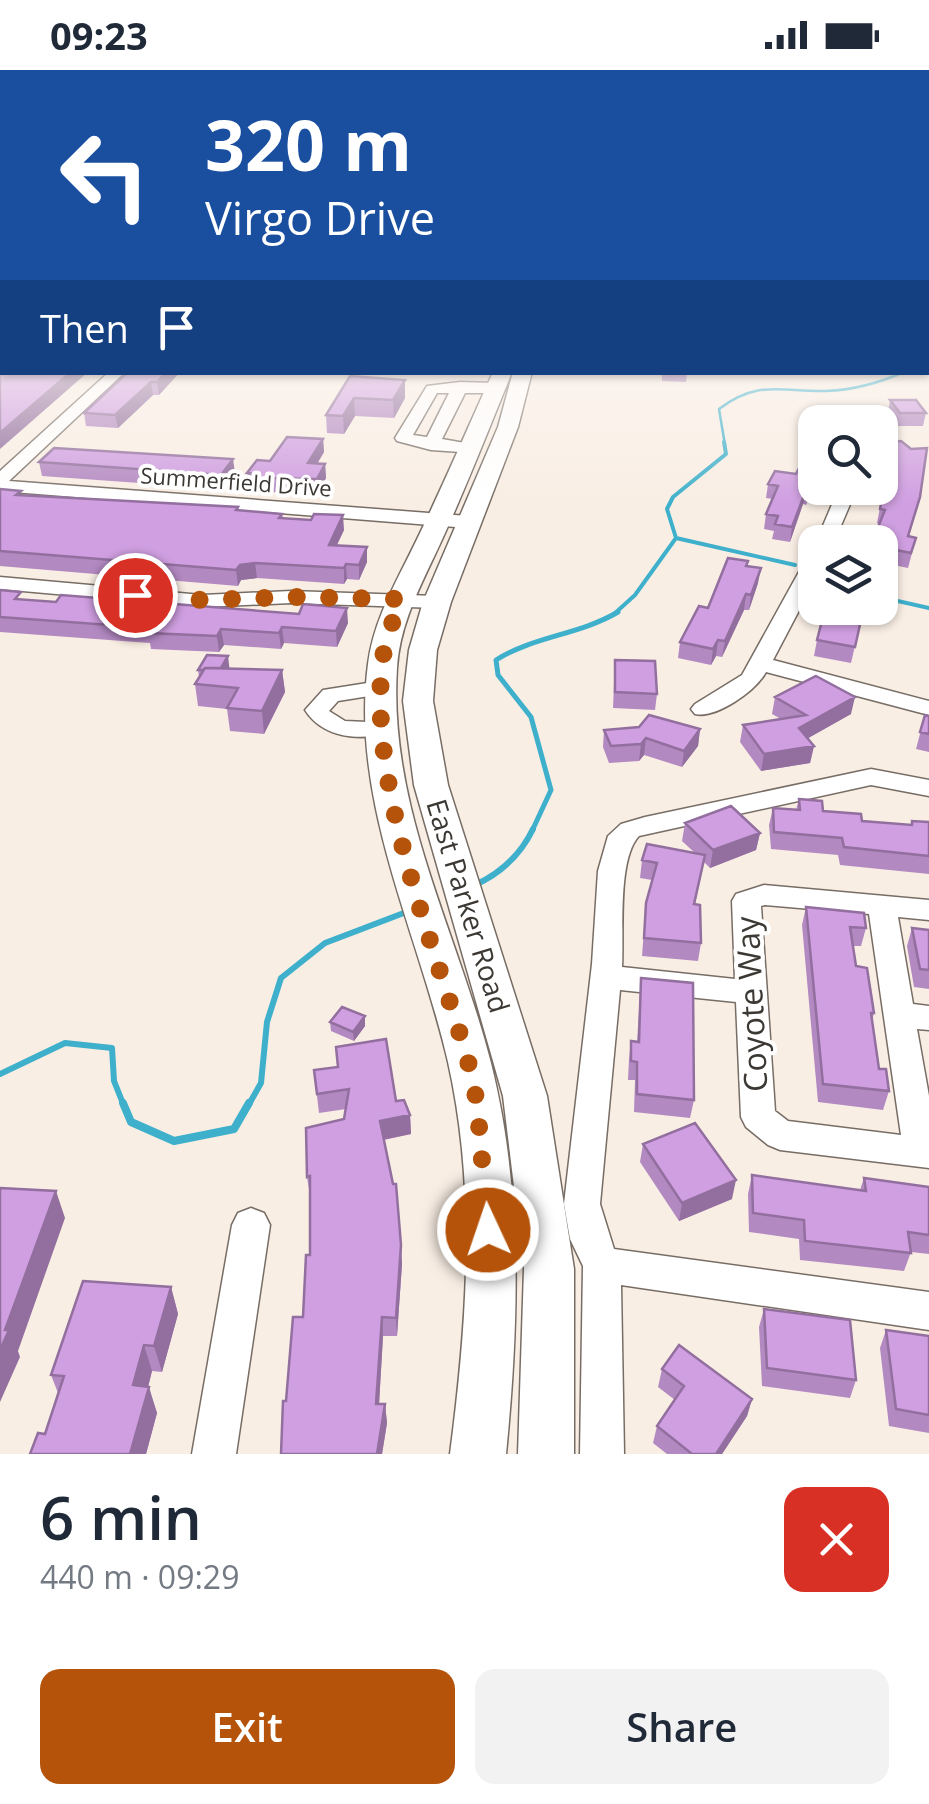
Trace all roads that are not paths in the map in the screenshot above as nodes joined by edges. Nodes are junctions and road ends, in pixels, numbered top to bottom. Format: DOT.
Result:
graph roads {
  1 [pos="115,375"];
  2 [pos="509,378"];
  3 [pos="460,387"];
  4 [pos="431,444"];
  5 [pos="481,445"];
  6 [pos="0,483"];
  7 [pos="438,520"];
  8 [pos="468,522"];
  9 [pos="0,583"];
  10 [pos="798,594"];
  11 [pos="401,599"];
  12 [pos="438,602"];
  13 [pos="762,664"];
  14 [pos="380,688"];
  15 [pos="929,708"];
  16 [pos="703,710"];
  17 [pos="419,725"];
  18 [pos="381,728"];
  19 [pos="929,788"];
  20 [pos="882,906"];
  21 [pos="929,910"];
  22 [pos="606,977"];
  23 [pos="753,992"];
  24 [pos="914,1016"];
  25 [pos="501,1099"];
  26 [pos="925,1152"];
  27 [pos="251,1225"];
  28 [pos="602,1266"];
  29 [pos="929,1311"];
  30 [pos="214,1454"];
  31 [pos="478,1454"];
  32 [pos="546,1454"];
  33 [pos="602,1454"];
  1 -- 6 [label="street"];
  2 -- 3 [label="street"];
  2 -- 5 [label="main road, East Parker Road"];
  3 -- 4 [label="street"];
  3 -- 4 [label="street"];
  4 -- 5 [label="street"];
  5 -- 7 [label="main road, East Parker Road"];
  5 -- 8 [label="main road, East Parker Road"];
  6 -- 7 [label="street, Summerfield Drive"];
  7 -- 8 [label="street, Summerfield Drive"];
  7 -- 11 [label="main road, East Parker Road"];
  8 -- 12 [label="main road, East Parker Road"];
  9 -- 11 [label="street"];
  10 -- 13 [label="street"];
  11 -- 12 [label="street"];
  11 -- 14 [label="main road, East Parker Road"];
  12 -- 17 [label="main road, East Parker Road"];
  13 -- 15 [label="street"];
  13 -- 16 [label="street"];
  14 -- 18 [label="main road, East Parker Road"];
  14 -- 18 [label="street"];
  17 -- 18 [label="main road"];
  17 -- 25 [label="main road, East Parker Road"];
  18 -- 25 [label="main road, East Parker Road"];
  19 -- 22 [label="street"];
  20 -- 21 [label="street"];
  20 -- 23 [label="street, Coyote Way"];
  20 -- 24 [label="street"];
  22 -- 23 [label="street"];
  22 -- 28 [label="street"];
  23 -- 26 [label="street, Coyote Way"];
  24 -- 26 [label="street"];
  25 -- 31 [label="main road, East Parker Road"];
  25 -- 32 [label="main road, East Parker Road"];
  27 -- 30 [label="street"];
  28 -- 29 [label="street"];
  28 -- 33 [label="street"];
}
